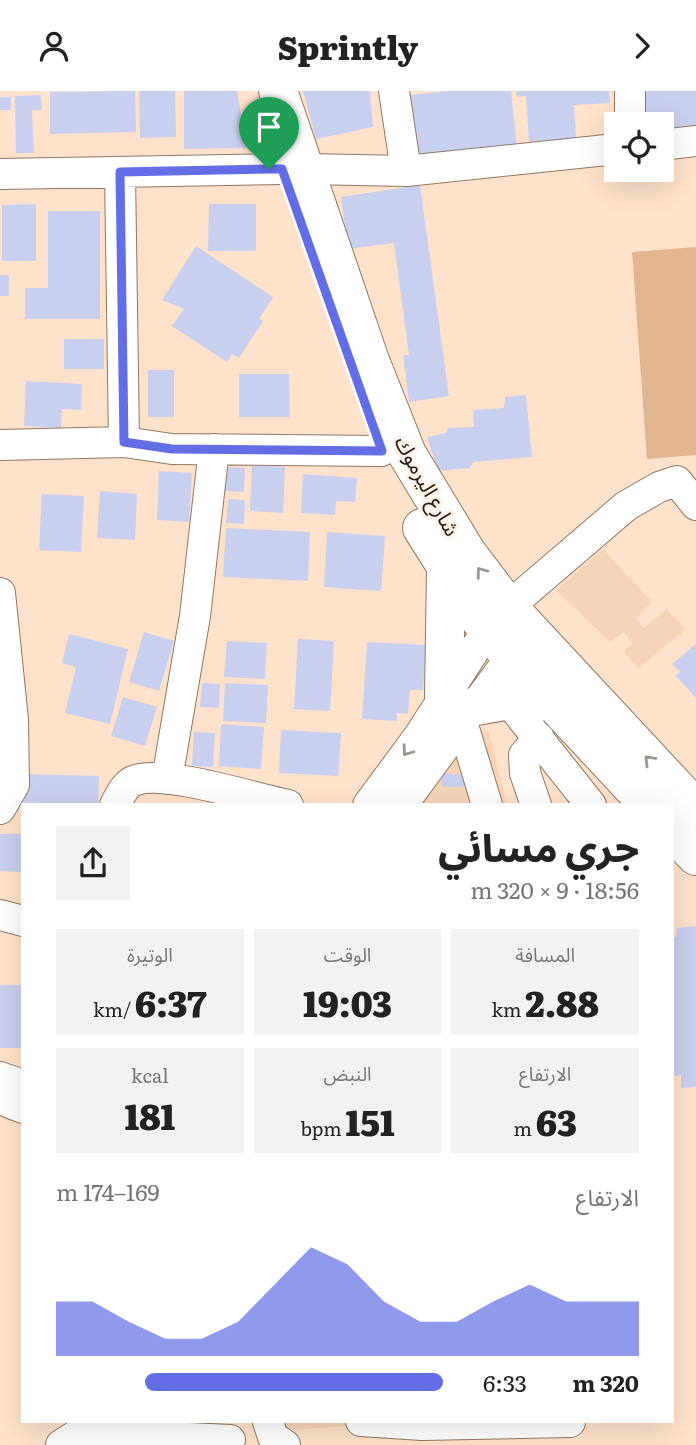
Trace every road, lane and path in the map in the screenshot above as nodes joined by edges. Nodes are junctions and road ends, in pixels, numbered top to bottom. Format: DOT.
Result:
graph roads {
  1 [pos="256,91"];
  2 [pos="278,91"];
  3 [pos="394,91"];
  4 [pos="630,91"];
  5 [pos="630,112"];
  6 [pos="696,141"];
  7 [pos="674,144"];
  8 [pos="604,150"];
  9 [pos="294,169"];
  10 [pos="406,171"];
  11 [pos="120,172"];
  12 [pos="0,174"];
  13 [pos="124,442"];
  14 [pos="0,445"];
  15 [pos="214,449"];
  16 [pos="382,451"];
  17 [pos="696,505"];
  18 [pos="446,569"];
  19 [pos="1,598"];
  20 [pos="509,631"];
  21 [pos="555,703"];
  22 [pos="473,707"];
  23 [pos="539,738"];
  24 [pos="167,779"];
  25 [pos="116,803"];
  26 [pos="279,803"];
  27 [pos="370,803"];
  28 [pos="403,803"];
  29 [pos="487,803"];
  30 [pos="535,803"];
  31 [pos="589,803"];
  32 [pos="647,803"];
  33 [pos="663,803"];
  34 [pos="0,809"];
  35 [pos="674,815"];
  36 [pos="688,831"];
  37 [pos="0,915"];
  38 [pos="21,920"];
  39 [pos="0,1077"];
  40 [pos="21,1084"];
  41 [pos="0,1099"];
  42 [pos="21,1107"];
  43 [pos="256,1423"];
  44 [pos="268,1423"];
  45 [pos="376,1423"];
  46 [pos="518,1423"];
  47 [pos="524,1423"];
  48 [pos="531,1423"];
  49 [pos="570,1429"];
  50 [pos="457,1434"];
  51 [pos="237,1438"];
  52 [pos="61,1445"];
  53 [pos="285,1445"];
  54 [pos="525,1445"];
  1 -- 9 [label="main road, شارع اليرموك"];
  2 -- 9 [label="main road, شارع اليرموك"];
  3 -- 10 [label="street"];
  4 -- 5 [label="street"];
  6 -- 7 [label="street"];
  8 -- 10 [label="street"];
  9 -- 10 [label="street"];
  9 -- 11 [label="street"];
  9 -- 16 [label="main road, شارع اليرموك"];
  20 -- 9 [label="main road, شارع اليرموك, one-way"];
  11 -- 12 [label="street"];
  11 -- 13 [label="street"];
  13 -- 14 [label="street"];
  13 -- 15 [label="street"];
  15 -- 16 [label="street"];
  15 -- 24 [label="street"];
  16 -- 18 [label="main road, شارع اليرموك"];
  17 -- 20 [label="street"];
  18 -- 20 [label="main road, شارع اليرموك"];
  18 -- 22 [label="main road"];
  19 -- 34 [label="street"];
  20 -- 21 [label="main road, شارع اليرموك"];
  20 -- 22 [label="street"];
  33 -- 20 [label="main road, شارع اليرموك, one-way"];
  21 -- 22 [label="main road"];
  21 -- 32 [label="main road, شارع اليرموك"];
  22 -- 23 [label="street"];
  22 -- 27 [label="street, one-way"];
  22 -- 28 [label="street"];
  22 -- 29 [label="street"];
  23 -- 30 [label="street"];
  23 -- 31 [label="street"];
  24 -- 25 [label="street"];
  24 -- 26 [label="street"];
  36 -- 35 [label="main road, شارع اليرموك, one-way"];
  37 -- 38 [label="street"];
  39 -- 40 [label="street"];
  41 -- 42 [label="street"];
  43 -- 51 [label="street"];
  44 -- 53 [label="street"];
  45 -- 50 [label="street"];
  46 -- 50 [label="street"];
  47 -- 54 [label="street"];
  48 -- 49 [label="street"];
  51 -- 52 [label="street"];
}
